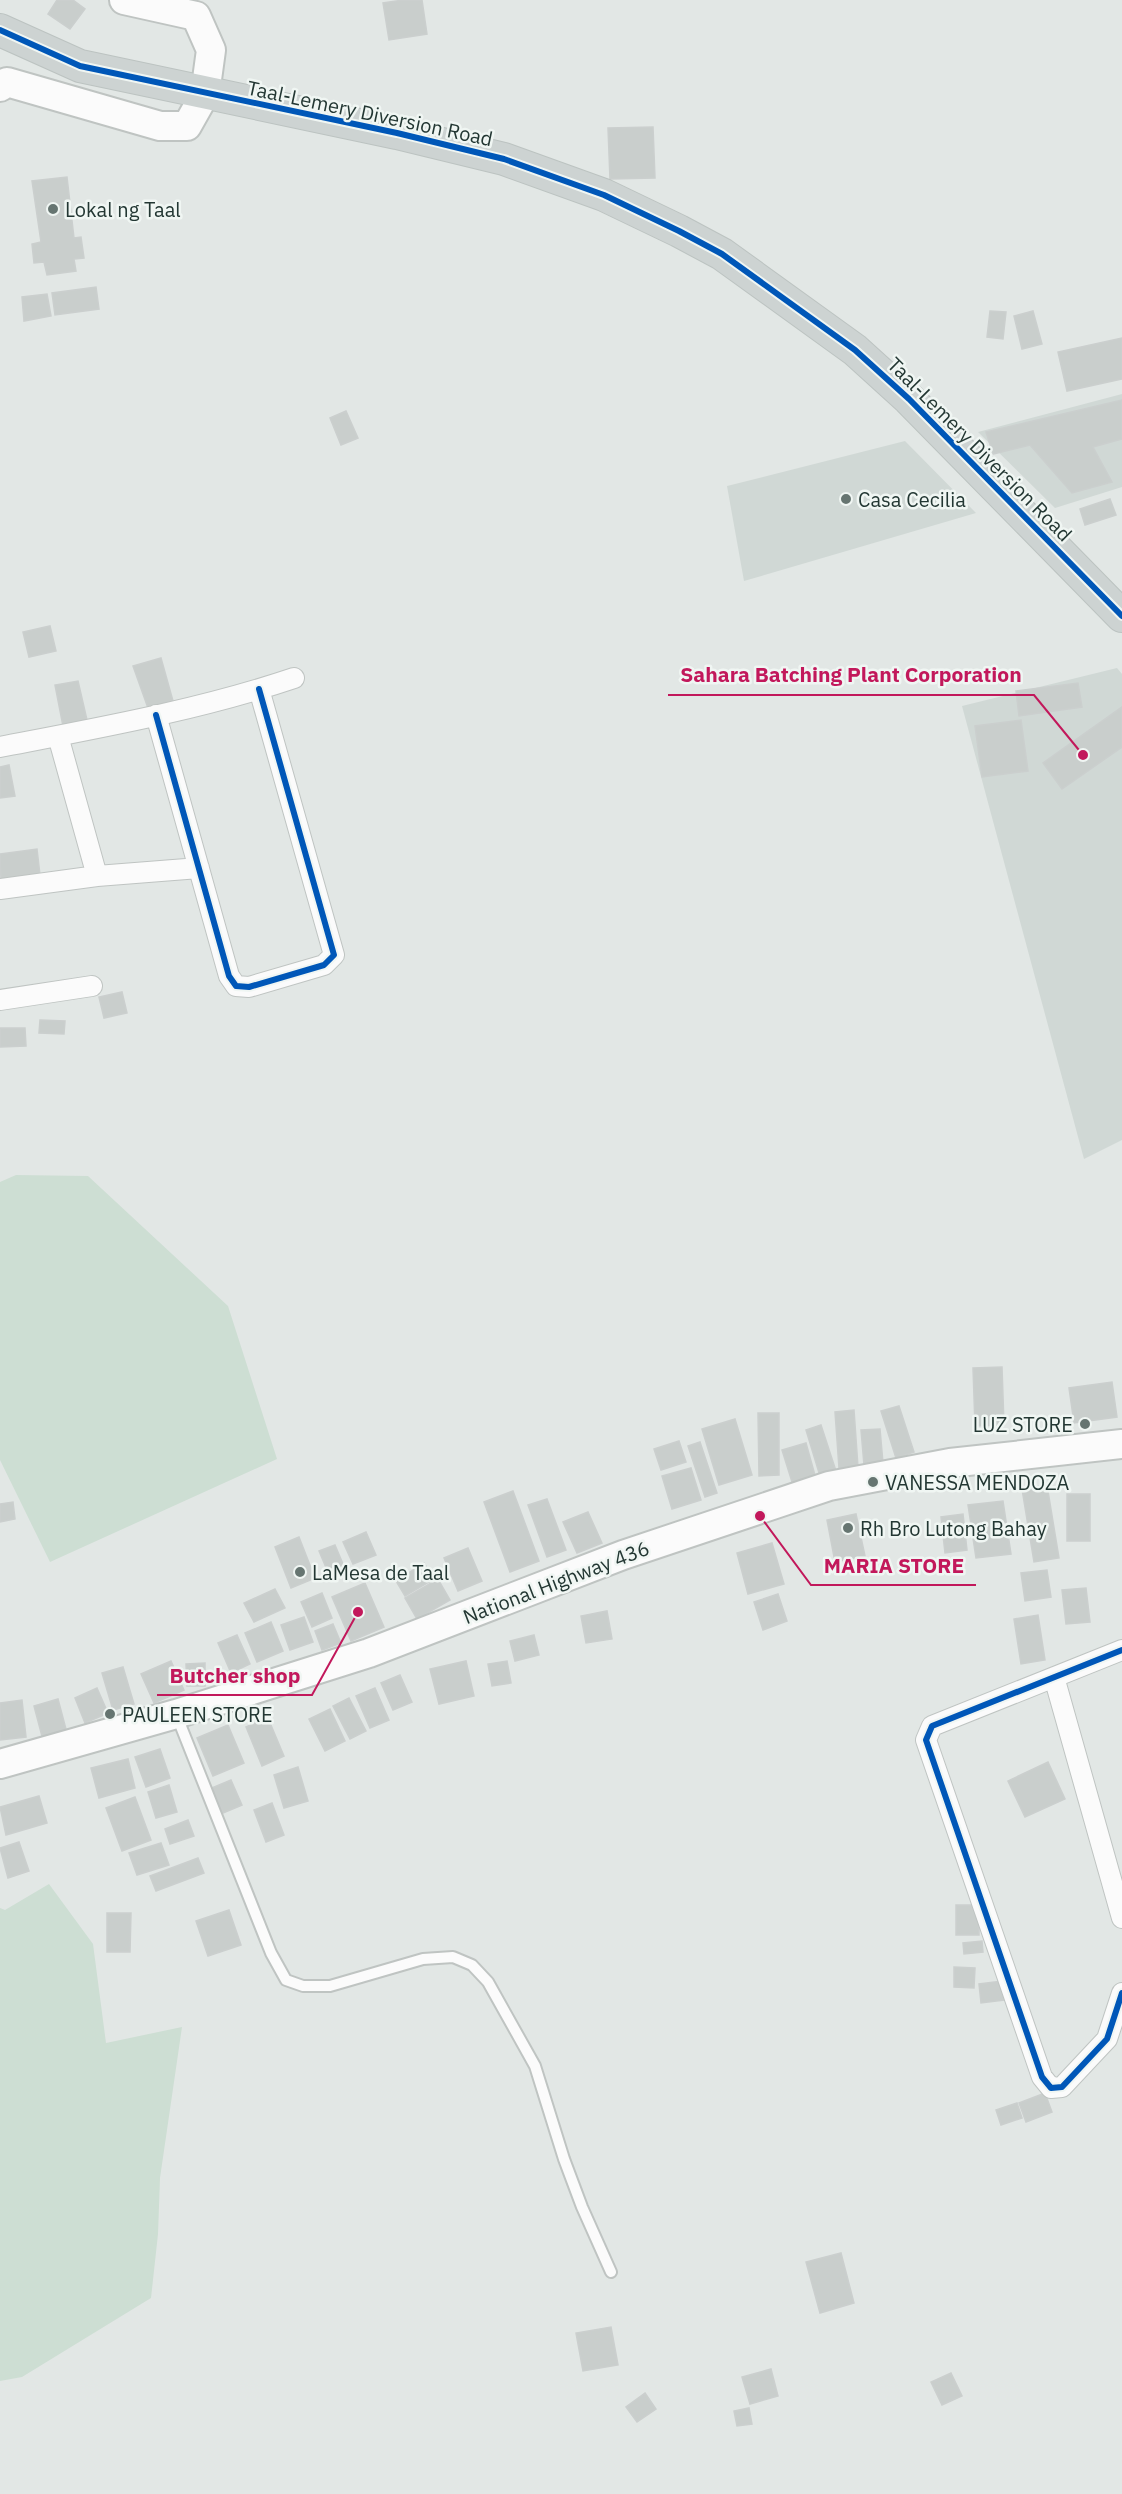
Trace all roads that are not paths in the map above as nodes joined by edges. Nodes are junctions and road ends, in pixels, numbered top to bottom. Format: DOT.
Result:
graph roads {
  1 [pos="124,0"];
  2 [pos="5,38"];
  3 [pos="0,87"];
  4 [pos="205,94"];
  5 [pos="1122,616"];
  6 [pos="294,678"];
  7 [pos="259,689"];
  8 [pos="156,715"];
  9 [pos="58,736"];
  10 [pos="0,747"];
  11 [pos="199,868"];
  12 [pos="97,876"];
  13 [pos="0,889"];
  14 [pos="92,987"];
  15 [pos="0,1000"];
  16 [pos="1122,1444"];
  17 [pos="1122,1650"];
  18 [pos="1054,1677"];
  19 [pos="176,1714"];
  20 [pos="0,1764"];
  21 [pos="1122,1918"];
  22 [pos="1122,1993"];
  23 [pos="611,2272"];
  1 -- 4 [label="main road"];
  2 -- 4 [label="main road, Taal-Lemery Diversion Road"];
  3 -- 4 [label="main road"];
  4 -- 5 [label="main road, Taal-Lemery Diversion Road"];
  6 -- 7 [label="street"];
  7 -- 8 [label="street"];
  7 -- 11 [label="street"];
  8 -- 9 [label="street"];
  8 -- 11 [label="street"];
  9 -- 10 [label="street"];
  9 -- 12 [label="street"];
  11 -- 12 [label="street"];
  12 -- 13 [label="street"];
  14 -- 15 [label="street"];
  16 -- 19 [label="main road, National Highway 436"];
  17 -- 18 [label="street"];
  18 -- 21 [label="street"];
  18 -- 22 [label="street"];
  19 -- 20 [label="main road, National Highway 436"];
  19 -- 23 [label="lane"];
}
